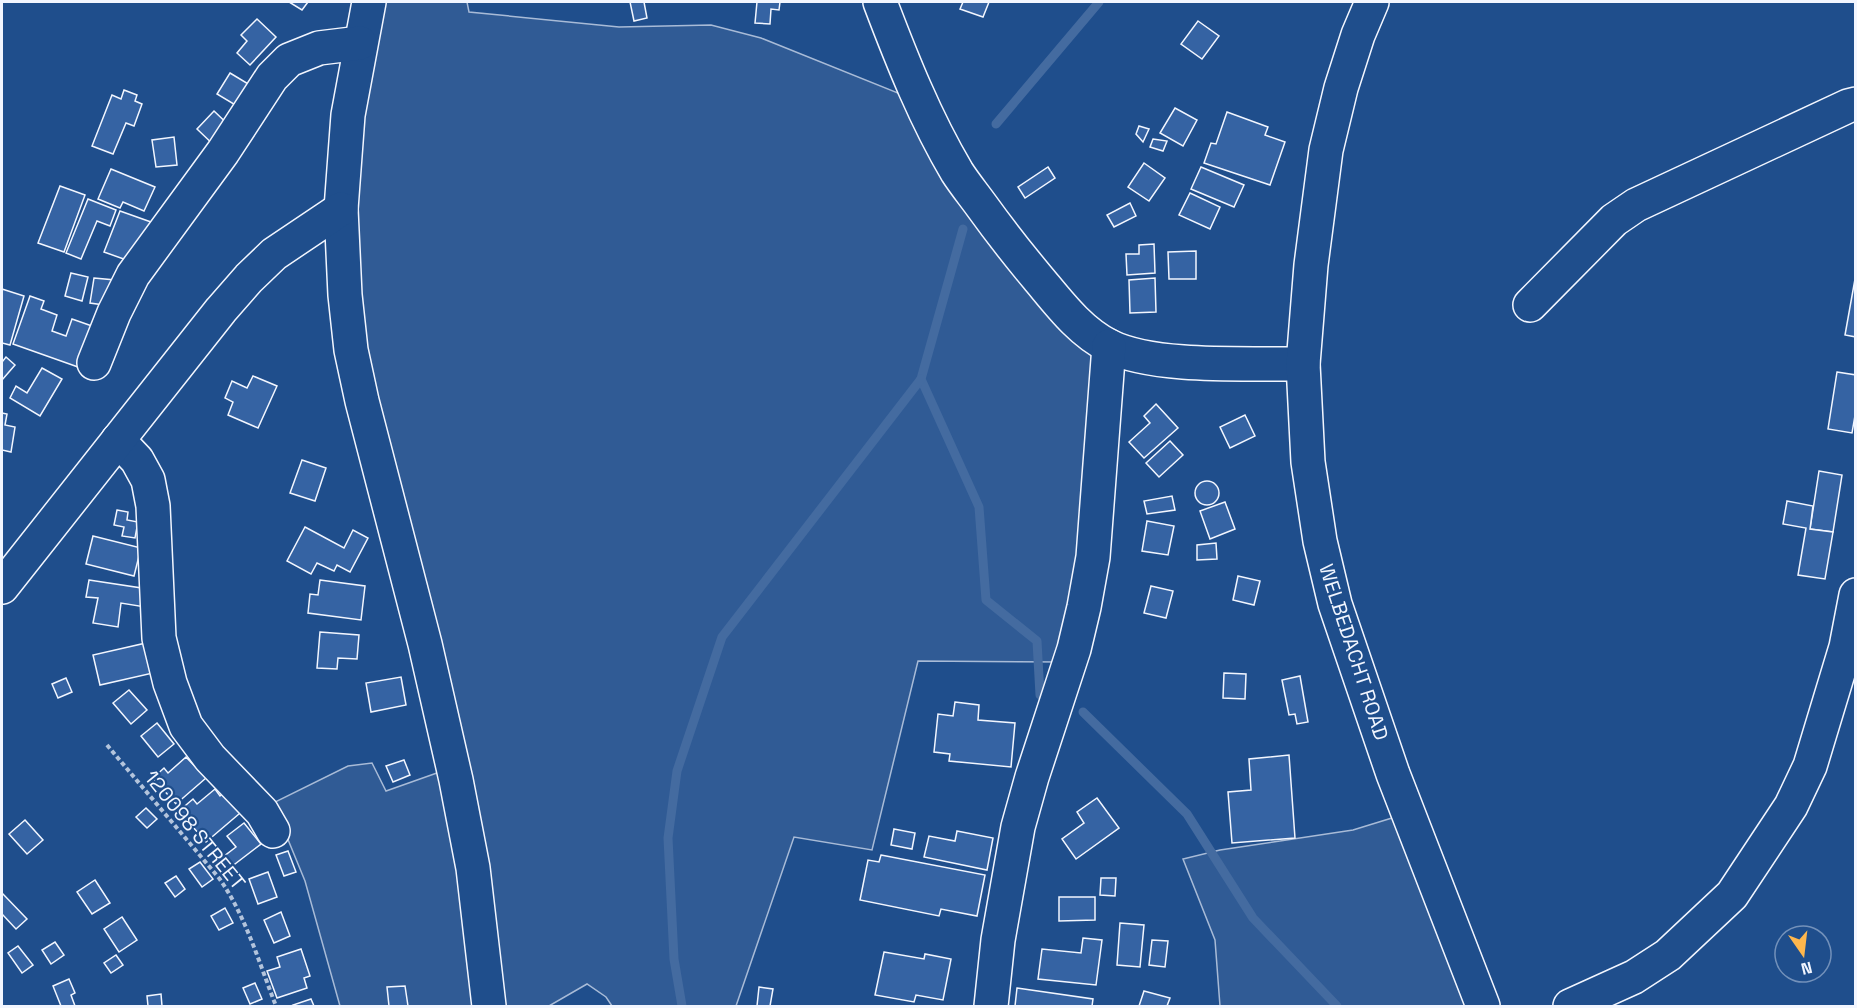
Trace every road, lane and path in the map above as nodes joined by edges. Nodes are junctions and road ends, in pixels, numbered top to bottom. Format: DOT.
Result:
graph roads {
  1 [pos="369,2"];
  2 [pos="880,2"];
  3 [pos="1372,2"];
  4 [pos="360,43"];
  5 [pos="1856,104"];
  6 [pos="341,209"];
  7 [pos="1530,305"];
  8 [pos="1109,346"];
  9 [pos="94,363"];
  10 [pos="1303,364"];
  11 [pos="118,440"];
  12 [pos="2,587"];
  13 [pos="1856,595"];
  14 [pos="1851,648"];
  15 [pos="107,745"];
  16 [pos="273,831"];
  17 [pos="276,1006"];
  18 [pos="489,1006"];
  19 [pos="991,1006"];
  20 [pos="1484,1006"];
  21 [pos="1570,1006"];
  1 -- 4 [label="street"];
  2 -- 8 [label="street"];
  3 -- 10 [label="street, WELBEDACHT ROAD"];
  4 -- 6 [label="street"];
  4 -- 9 [label="street"];
  5 -- 7 [label="street"];
  6 -- 11 [label="street"];
  6 -- 18 [label="street"];
  8 -- 10 [label="street"];
  8 -- 19 [label="street"];
  10 -- 20 [label="street, WELBEDACHT ROAD"];
  11 -- 12 [label="street"];
  11 -- 16 [label="street"];
  13 -- 14 [label="street"];
  14 -- 21 [label="street"];
  15 -- 17 [label="path, 120098 STREET"];
}
